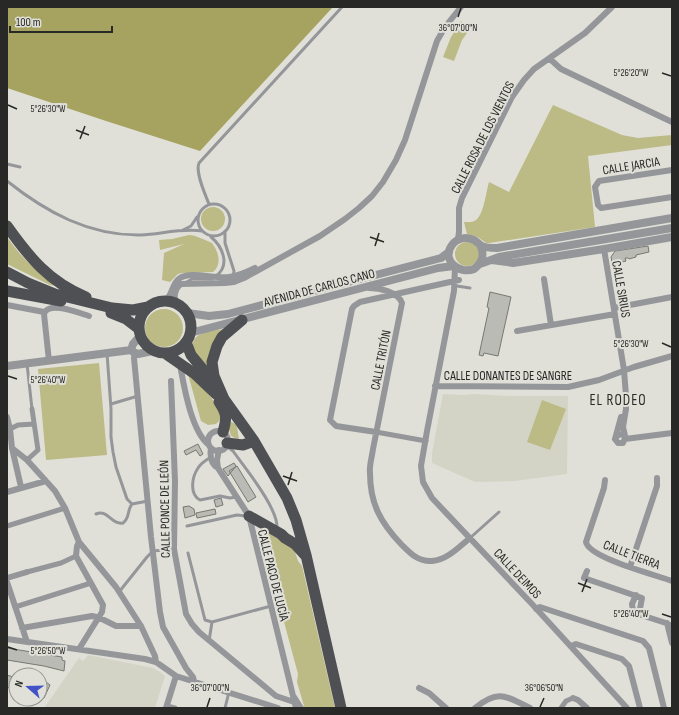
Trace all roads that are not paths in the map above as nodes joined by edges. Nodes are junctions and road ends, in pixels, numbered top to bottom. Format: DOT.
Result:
graph roads {
  1 [pos="342,7"];
  2 [pos="612,7"];
  3 [pos="459,8"];
  4 [pos="550,59"];
  5 [pos="672,122"];
  6 [pos="7,164"];
  7 [pos="20,168"];
  8 [pos="672,170"];
  9 [pos="7,181"];
  10 [pos="672,197"];
  11 [pos="209,204"];
  12 [pos="198,217"];
  13 [pos="672,218"];
  14 [pos="459,222"];
  15 [pos="7,226"];
  16 [pos="672,228"];
  17 [pos="182,230"];
  18 [pos="202,231"];
  19 [pos="225,231"];
  20 [pos="209,236"];
  21 [pos="672,237"];
  22 [pos="468,238"];
  23 [pos="458,240"];
  24 [pos="480,245"];
  25 [pos="604,249"];
  26 [pos="449,252"];
  27 [pos="492,260"];
  28 [pos="268,264"];
  29 [pos="480,264"];
  30 [pos="454,267"];
  31 [pos="466,271"];
  32 [pos="7,272"];
  33 [pos="7,275"];
  34 [pos="234,276"];
  35 [pos="213,277"];
  36 [pos="544,279"];
  37 [pos="185,283"];
  38 [pos="456,284"];
  39 [pos="362,287"];
  40 [pos="470,288"];
  41 [pos="7,291"];
  42 [pos="396,295"];
  43 [pos="672,297"];
  44 [pos="64,301"];
  45 [pos="170,302"];
  46 [pos="7,305"];
  47 [pos="148,307"];
  48 [pos="112,308"];
  49 [pos="614,311"];
  50 [pos="44,312"];
  51 [pos="187,313"];
  52 [pos="89,316"];
  53 [pos="242,320"];
  54 [pos="551,325"];
  55 [pos="517,331"];
  56 [pos="139,333"];
  57 [pos="188,338"];
  58 [pos="153,351"];
  59 [pos="133,352"];
  60 [pos="107,354"];
  61 [pos="166,354"];
  62 [pos="672,356"];
  63 [pos="49,361"];
  64 [pos="180,363"];
  65 [pos="27,364"];
  66 [pos="7,366"];
  67 [pos="624,370"];
  68 [pos="171,381"];
  69 [pos="436,386"];
  70 [pos="220,395"];
  71 [pos="138,396"];
  72 [pos="111,404"];
  73 [pos="626,405"];
  74 [pos="32,409"];
  75 [pos="7,417"];
  76 [pos="34,424"];
  77 [pos="9,429"];
  78 [pos="223,432"];
  79 [pos="376,432"];
  80 [pos="672,433"];
  81 [pos="625,438"];
  82 [pos="254,441"];
  83 [pos="426,441"];
  84 [pos="210,446"];
  85 [pos="223,447"];
  86 [pos="12,448"];
  87 [pos="211,457"];
  88 [pos="27,460"];
  89 [pos="218,468"];
  90 [pos="658,478"];
  91 [pos="605,480"];
  92 [pos="46,481"];
  93 [pos="21,487"];
  94 [pos="7,490"];
  95 [pos="236,496"];
  96 [pos="148,501"];
  97 [pos="132,504"];
  98 [pos="65,508"];
  99 [pos="499,512"];
  100 [pos="96,514"];
  101 [pos="249,516"];
  102 [pos="296,520"];
  103 [pos="7,526"];
  104 [pos="187,526"];
  105 [pos="256,526"];
  106 [pos="279,533"];
  107 [pos="470,538"];
  108 [pos="79,542"];
  109 [pos="174,549"];
  110 [pos="153,551"];
  111 [pos="188,553"];
  112 [pos="76,556"];
  113 [pos="306,556"];
  114 [pos="630,567"];
  115 [pos="587,571"];
  116 [pos="27,572"];
  117 [pos="7,578"];
  118 [pos="672,581"];
  119 [pos="7,582"];
  120 [pos="91,583"];
  121 [pos="119,592"];
  122 [pos="271,606"];
  123 [pos="15,607"];
  124 [pos="536,608"];
  125 [pos="98,618"];
  126 [pos="212,622"];
  127 [pos="670,624"];
  128 [pos="141,626"];
  129 [pos="22,628"];
  130 [pos="7,639"];
  131 [pos="209,641"];
  132 [pos="26,642"];
  133 [pos="672,643"];
  134 [pos="570,646"];
  135 [pos="78,649"];
  136 [pos="156,662"];
  137 [pos="176,676"];
  138 [pos="194,681"];
  139 [pos="419,688"];
  140 [pos="229,692"];
  141 [pos="292,694"];
  142 [pos="573,698"];
  143 [pos="295,705"];
  144 [pos="167,707"];
  145 [pos="175,708"];
  146 [pos="225,708"];
  147 [pos="278,708"];
  148 [pos="301,708"];
  149 [pos="341,708"];
  150 [pos="446,708"];
  151 [pos="475,708"];
  152 [pos="530,708"];
  153 [pos="561,708"];
  154 [pos="587,708"];
  155 [pos="627,708"];
  156 [pos="640,708"];
  157 [pos="664,708"];
  1 -- 11 [label="lane"];
  2 -- 4 [label="street, CALLE ROSA DE LOS VIENTOS"];
  3 -- 28 [label="street"];
  4 -- 5 [label="street"];
  4 -- 14 [label="street, CALLE ROSA DE LOS VIENTOS"];
  6 -- 7 [label="lane"];
  8 -- 10 [label="street, CALLE JARCIA"];
  9 -- 17 [label="lane"];
  11 -- 12 [label="lane"];
  11 -- 19 [label="lane"];
  12 -- 17 [label="lane"];
  12 -- 18 [label="lane"];
  13 -- 24 [label="street"];
  14 -- 22 [label="street"];
  14 -- 23 [label="street, CALLE ROSA DE LOS VIENTOS"];
  15 -- 48 [label="highway"];
  16 -- 27 [label="street"];
  17 -- 18 [label="lane"];
  18 -- 20 [label="lane"];
  19 -- 20 [label="lane"];
  19 -- 34 [label="lane"];
  20 -- 35 [label="lane"];
  21 -- 25 [label="street"];
  22 -- 23 [label="street"];
  22 -- 24 [label="street"];
  23 -- 26 [label="street"];
  24 -- 29 [label="street"];
  25 -- 27 [label="street"];
  25 -- 49 [label="street, CALLE SIRIUS"];
  26 -- 30 [label="street"];
  26 -- 51 [label="street, AVENIDA DE CARLOS CANO"];
  27 -- 29 [label="street"];
  28 -- 34 [label="street"];
  28 -- 37 [label="street"];
  29 -- 31 [label="street"];
  30 -- 31 [label="street"];
  30 -- 38 [label="street, CALLE DEIMOS"];
  30 -- 39 [label="street, AVENIDA DE CARLOS CANO"];
  31 -- 38 [label="street"];
  32 -- 48 [label="highway"];
  33 -- 44 [label="highway"];
  34 -- 35 [label="street"];
  34 -- 37 [label="lane"];
  35 -- 45 [label="street"];
  36 -- 54 [label="street"];
  37 -- 45 [label="street"];
  38 -- 40 [label="lane"];
  38 -- 42 [label="street"];
  38 -- 69 [label="street, CALLE DEIMOS"];
  39 -- 42 [label="street"];
  39 -- 53 [label="street, AVENIDA DE CARLOS CANO"];
  41 -- 44 [label="highway"];
  42 -- 79 [label="street, CALLE TRITÓN"];
  42 -- 79 [label="street"];
  43 -- 49 [label="street"];
  44 -- 56 [label="highway"];
  45 -- 47 [label="highway"];
  45 -- 51 [label="highway"];
  46 -- 50 [label="street"];
  47 -- 48 [label="highway"];
  47 -- 56 [label="highway"];
  49 -- 54 [label="street"];
  49 -- 67 [label="street, CALLE SIRIUS"];
  50 -- 52 [label="street"];
  50 -- 63 [label="street"];
  51 -- 57 [label="highway"];
  53 -- 57 [label="street, AVENIDA DE CARLOS CANO"];
  53 -- 70 [label="highway"];
  54 -- 55 [label="street"];
  56 -- 58 [label="highway"];
  56 -- 59 [label="street"];
  57 -- 61 [label="highway"];
  57 -- 70 [label="highway"];
  58 -- 59 [label="street"];
  58 -- 61 [label="highway"];
  59 -- 60 [label="street"];
  59 -- 71 [label="street, CALLE PONCE DE LEÓN"];
  60 -- 63 [label="street"];
  60 -- 72 [label="lane"];
  61 -- 64 [label="highway"];
  62 -- 67 [label="street, CALLE DONANTES DE SANGRE"];
  63 -- 65 [label="street"];
  64 -- 70 [label="highway"];
  64 -- 84 [label="street"];
  65 -- 66 [label="street"];
  65 -- 74 [label="lane"];
  67 -- 69 [label="street, CALLE DONANTES DE SANGRE"];
  67 -- 73 [label="street, CALLE SIRIUS"];
  68 -- 109 [label="street, CALLE PONCE DE LEÓN"];
  69 -- 83 [label="street, CALLE DEIMOS"];
  70 -- 78 [label="highway"];
  70 -- 82 [label="highway"];
  71 -- 72 [label="lane"];
  71 -- 96 [label="street, CALLE PONCE DE LEÓN"];
  72 -- 97 [label="lane"];
  73 -- 81 [label="street, CALLE SIRIUS"];
  73 -- 81 [label="street, CALLE SIRIUS"];
  74 -- 76 [label="street"];
  75 -- 77 [label="street"];
  76 -- 77 [label="street"];
  76 -- 88 [label="street"];
  77 -- 86 [label="street"];
  78 -- 84 [label="street"];
  78 -- 85 [label="street"];
  79 -- 83 [label="street"];
  79 -- 107 [label="street, CALLE TRITÓN"];
  80 -- 81 [label="street"];
  82 -- 85 [label="highway"];
  82 -- 102 [label="highway"];
  83 -- 107 [label="street, CALLE DEIMOS"];
  84 -- 85 [label="street"];
  84 -- 87 [label="street"];
  85 -- 89 [label="street"];
  85 -- 106 [label="lane"];
  86 -- 88 [label="street"];
  86 -- 93 [label="street"];
  87 -- 89 [label="street, CALLE PACO DE LUCÍA"];
  87 -- 95 [label="lane"];
  88 -- 92 [label="street"];
  89 -- 95 [label="street, CALLE PACO DE LUCÍA"];
  90 -- 114 [label="street"];
  91 -- 114 [label="street, CALLE TIERRA"];
  92 -- 93 [label="street"];
  92 -- 98 [label="street"];
  93 -- 94 [label="street"];
  95 -- 101 [label="street, CALLE PACO DE LUCÍA"];
  96 -- 97 [label="lane"];
  96 -- 110 [label="street, CALLE PONCE DE LEÓN"];
  97 -- 100 [label="lane"];
  98 -- 103 [label="street"];
  98 -- 108 [label="street"];
  99 -- 107 [label="lane"];
  101 -- 104 [label="lane"];
  101 -- 105 [label="highway"];
  102 -- 106 [label="highway"];
  102 -- 113 [label="highway"];
  105 -- 106 [label="highway"];
  105 -- 122 [label="street, CALLE PACO DE LUCÍA"];
  106 -- 113 [label="highway"];
  107 -- 124 [label="street, CALLE DEIMOS"];
  108 -- 112 [label="street"];
  108 -- 121 [label="street"];
  109 -- 110 [label="lane"];
  109 -- 131 [label="street, CALLE PONCE DE LEÓN"];
  110 -- 121 [label="lane"];
  110 -- 138 [label="street, CALLE PONCE DE LEÓN"];
  111 -- 126 [label="lane"];
  112 -- 116 [label="street"];
  112 -- 120 [label="street"];
  113 -- 149 [label="highway"];
  114 -- 118 [label="street, CALLE TIERRA"];
  115 -- 127 [label="street"];
  116 -- 117 [label="street"];
  119 -- 123 [label="street"];
  120 -- 123 [label="street"];
  120 -- 125 [label="street"];
  121 -- 128 [label="street"];
  122 -- 126 [label="lane"];
  122 -- 141 [label="street, CALLE PACO DE LUCÍA"];
  123 -- 129 [label="street"];
  124 -- 134 [label="street, CALLE DEIMOS"];
  124 -- 157 [label="street"];
  125 -- 128 [label="street"];
  125 -- 129 [label="street"];
  125 -- 135 [label="street"];
  126 -- 131 [label="lane"];
  127 -- 133 [label="street"];
  128 -- 136 [label="street"];
  129 -- 132 [label="street"];
  130 -- 132 [label="street"];
  131 -- 143 [label="street, CALLE PONCE DE LEÓN"];
  132 -- 135 [label="street"];
  134 -- 155 [label="street, CALLE DEIMOS"];
  134 -- 156 [label="street"];
  135 -- 136 [label="street"];
  136 -- 137 [label="street"];
  137 -- 138 [label="street"];
  137 -- 144 [label="street"];
  138 -- 140 [label="street"];
  139 -- 150 [label="street"];
  140 -- 146 [label="lane"];
  140 -- 147 [label="street"];
  141 -- 143 [label="street, CALLE PACO DE LUCÍA"];
  141 -- 148 [label="street, CALLE PACO DE LUCÍA"];
  142 -- 153 [label="street"];
  142 -- 154 [label="street"];
  144 -- 145 [label="street"];
  151 -- 152 [label="street"];
}
